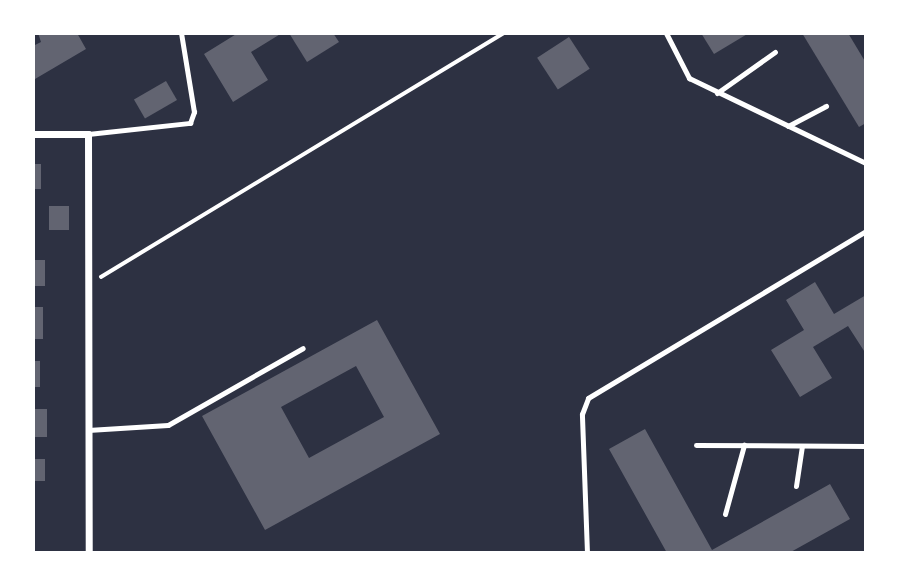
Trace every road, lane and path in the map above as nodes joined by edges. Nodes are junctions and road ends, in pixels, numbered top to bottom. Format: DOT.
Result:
graph roads {
  1 [pos="181,33"];
  2 [pos="504,33"];
  3 [pos="666,33"];
  4 [pos="775,52"];
  5 [pos="717,93"];
  6 [pos="825,106"];
  7 [pos="788,126"];
  8 [pos="33,134"];
  9 [pos="88,134"];
  10 [pos="866,163"];
  11 [pos="866,231"];
  12 [pos="87,285"];
  13 [pos="303,348"];
  14 [pos="88,430"];
  15 [pos="696,445"];
  16 [pos="744,445"];
  17 [pos="802,446"];
  18 [pos="866,446"];
  19 [pos="796,486"];
  20 [pos="724,514"];
  21 [pos="89,553"];
  22 [pos="587,553"];
  1 -- 9 [label="lane"];
  2 -- 12 [label="path"];
  3 -- 5 [label="lane"];
  4 -- 5 [label="lane"];
  5 -- 7 [label="lane"];
  6 -- 7 [label="lane"];
  7 -- 10 [label="lane"];
  8 -- 9 [label="street"];
  9 -- 12 [label="street"];
  11 -- 22 [label="lane"];
  12 -- 14 [label="street"];
  13 -- 14 [label="lane"];
  14 -- 21 [label="street"];
  15 -- 16 [label="lane"];
  16 -- 17 [label="lane"];
  16 -- 20 [label="lane"];
  17 -- 18 [label="lane"];
  17 -- 19 [label="lane"];
}
